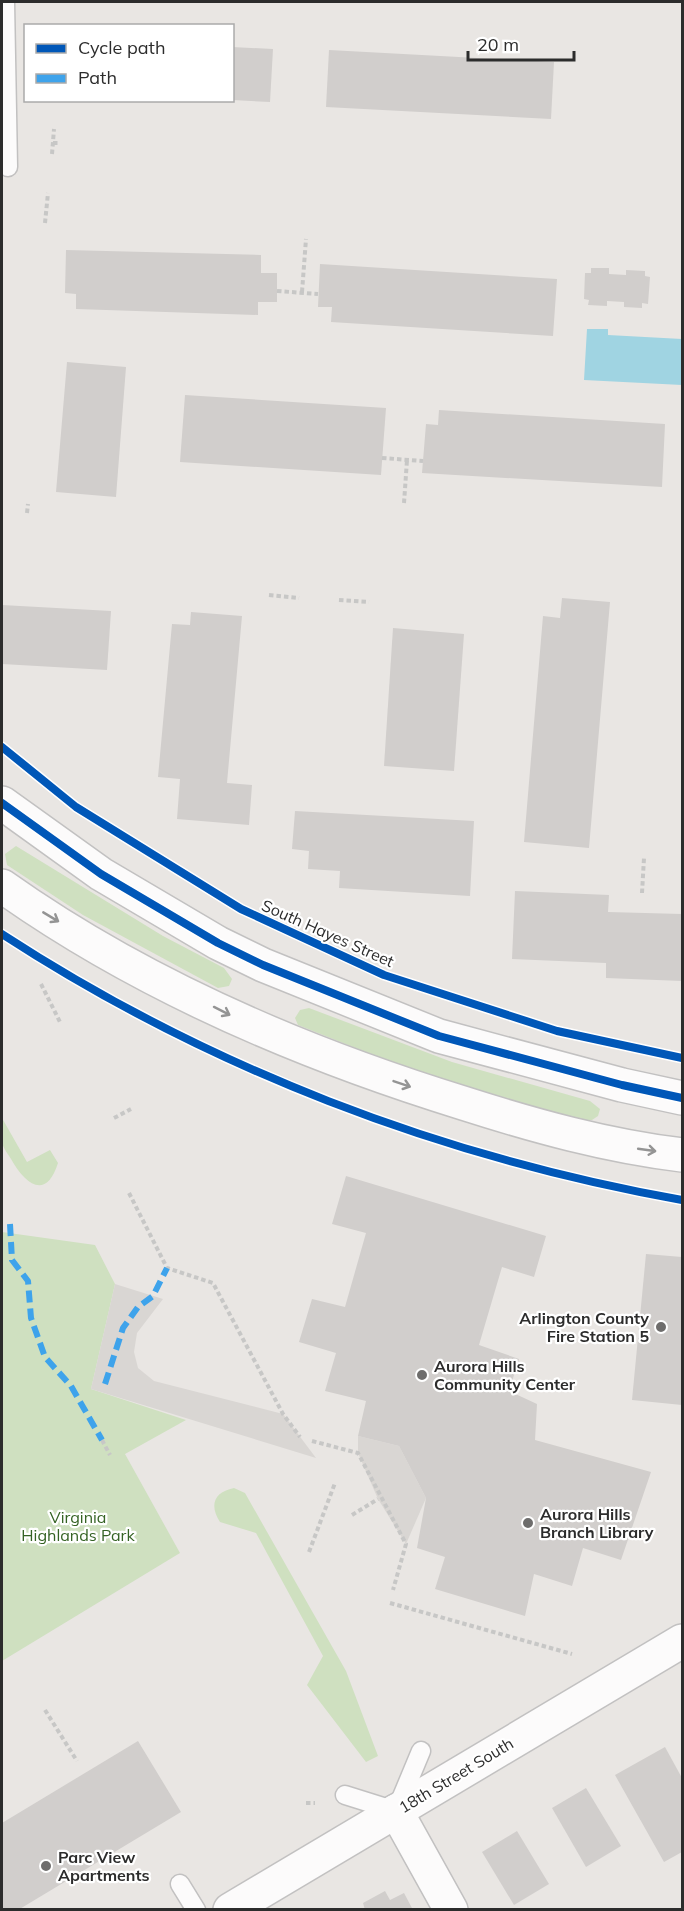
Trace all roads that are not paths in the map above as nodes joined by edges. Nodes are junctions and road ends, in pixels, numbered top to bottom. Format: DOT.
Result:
graph roads {
  1 [pos="5,2"];
  2 [pos="8,167"];
  3 [pos="2,803"];
  4 [pos="2,886"];
  5 [pos="682,1098"];
  6 [pos="682,1155"];
  7 [pos="682,1641"];
  8 [pos="421,1751"];
  9 [pos="345,1795"];
  10 [pos="396,1811"];
  11 [pos="180,1884"];
  12 [pos="196,1910"];
  13 [pos="230,1910"];
  14 [pos="452,1910"];
  1 -- 2 [label="lane"];
  3 -- 5 [label="street"];
  4 -- 6 [label="street, one-way"];
  7 -- 10 [label="street, 18th Street South"];
  8 -- 10 [label="lane"];
  9 -- 10 [label="lane"];
  10 -- 13 [label="street, 18th Street South"];
  10 -- 14 [label="street"];
  11 -- 12 [label="lane"];
}
